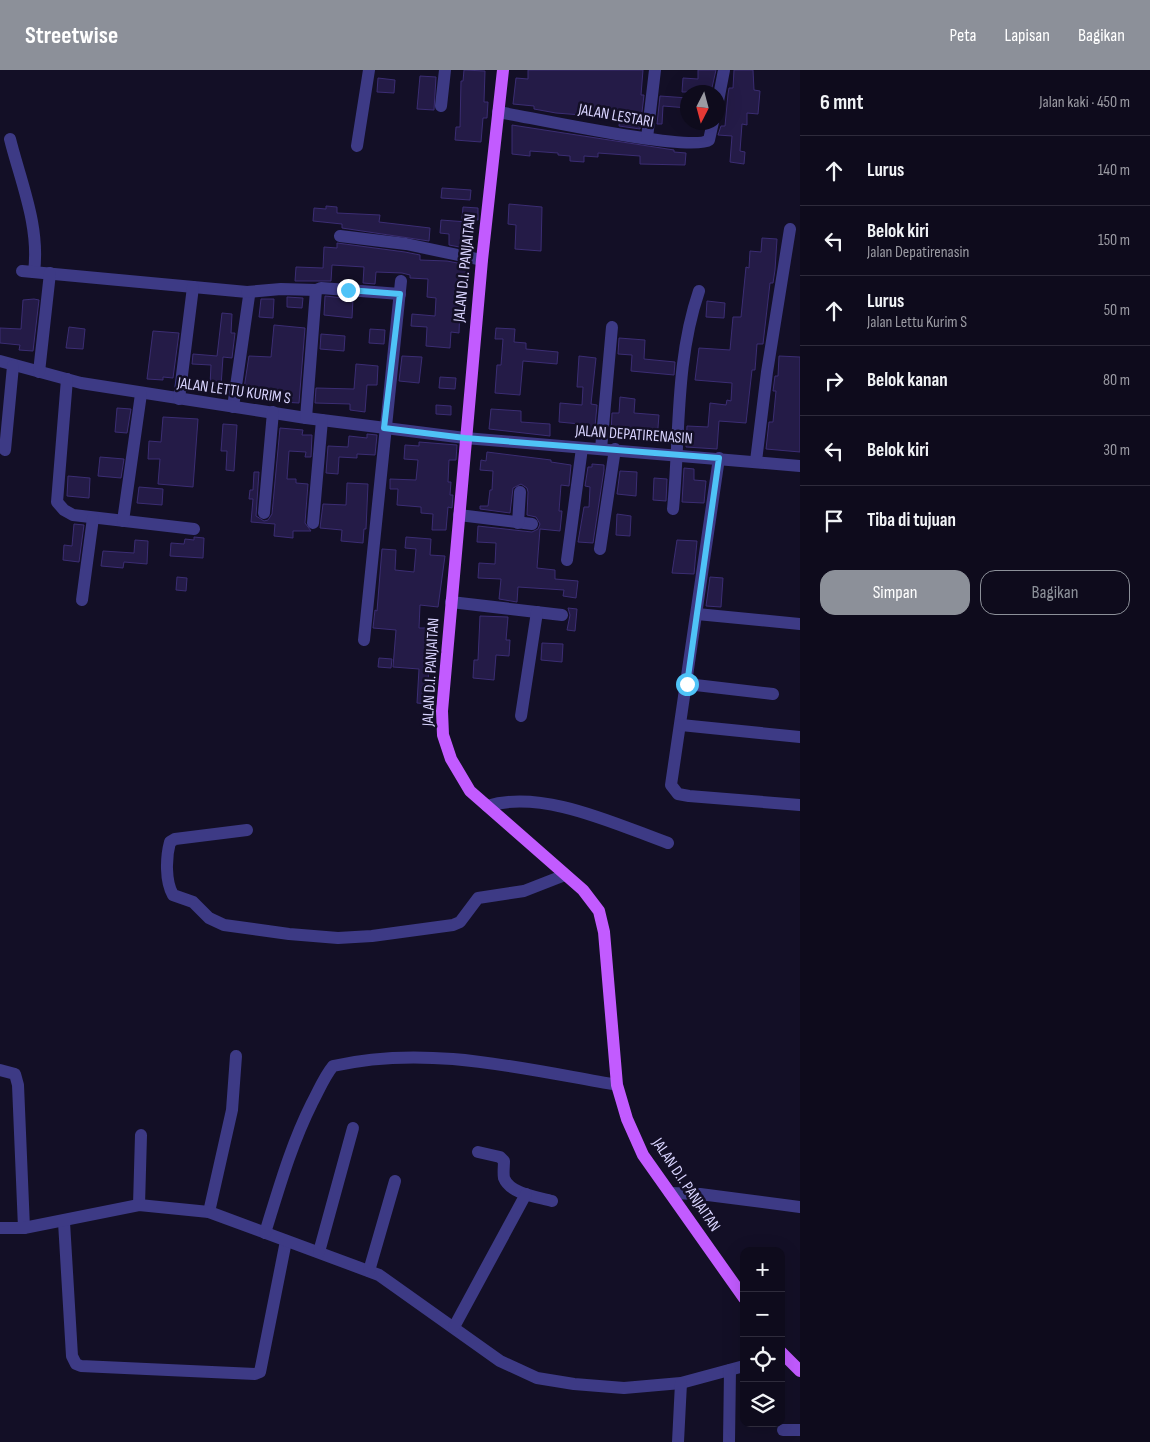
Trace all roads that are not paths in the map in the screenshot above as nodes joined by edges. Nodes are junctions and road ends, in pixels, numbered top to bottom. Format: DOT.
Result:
graph roads {
  1 [pos="369,70"];
  2 [pos="445,70"];
  3 [pos="503,70"];
  4 [pos="654,70"];
  5 [pos="724,70"];
  6 [pos="721,85"];
  7 [pos="441,106"];
  8 [pos="498,112"];
  9 [pos="711,130"];
  10 [pos="647,138"];
  11 [pos="10,139"];
  12 [pos="357,146"];
  13 [pos="790,228"];
  14 [pos="340,236"];
  15 [pos="482,260"];
  16 [pos="50,274"];
  17 [pos="401,281"];
  18 [pos="193,287"];
  19 [pos="316,290"];
  20 [pos="699,291"];
  21 [pos="247,292"];
  22 [pos="400,294"];
  23 [pos="612,327"];
  24 [pos="0,361"];
  25 [pos="13,366"];
  26 [pos="39,372"];
  27 [pos="67,379"];
  28 [pos="141,394"];
  29 [pos="179,399"];
  30 [pos="233,407"];
  31 [pos="273,412"];
  32 [pos="306,418"];
  33 [pos="322,420"];
  34 [pos="384,428"];
  35 [pos="465,438"];
  36 [pos="582,448"];
  37 [pos="602,449"];
  38 [pos="615,449"];
  39 [pos="5,450"];
  40 [pos="678,454"];
  41 [pos="719,458"];
  42 [pos="756,461"];
  43 [pos="800,466"];
  44 [pos="520,492"];
  45 [pos="673,510"];
  46 [pos="264,513"];
  47 [pos="459,515"];
  48 [pos="93,518"];
  49 [pos="123,521"];
  50 [pos="518,522"];
  51 [pos="313,523"];
  52 [pos="532,524"];
  53 [pos="194,528"];
  54 [pos="600,548"];
  55 [pos="567,560"];
  56 [pos="82,600"];
  57 [pos="451,602"];
  58 [pos="537,612"];
  59 [pos="697,614"];
  60 [pos="562,615"];
  61 [pos="800,624"];
  62 [pos="364,640"];
  63 [pos="687,684"];
  64 [pos="773,694"];
  65 [pos="521,716"];
  66 [pos="681,725"];
  67 [pos="800,737"];
  68 [pos="800,805"];
  69 [pos="487,806"];
  70 [pos="247,830"];
  71 [pos="668,842"];
  72 [pos="565,875"];
  73 [pos="236,1056"];
  74 [pos="0,1070"];
  75 [pos="616,1085"];
  76 [pos="353,1128"];
  77 [pos="142,1136"];
  78 [pos="478,1152"];
  79 [pos="395,1181"];
  80 [pos="670,1193"];
  81 [pos="526,1194"];
  82 [pos="552,1201"];
  83 [pos="139,1205"];
  84 [pos="800,1207"];
  85 [pos="209,1212"];
  86 [pos="64,1222"];
  87 [pos="0,1228"];
  88 [pos="24,1228"];
  89 [pos="265,1233"];
  90 [pos="286,1241"];
  91 [pos="320,1252"];
  92 [pos="369,1271"];
  93 [pos="740,1292"];
  94 [pos="454,1327"];
  95 [pos="785,1356"];
  96 [pos="740,1367"];
  97 [pos="730,1370"];
  98 [pos="800,1371"];
  99 [pos="681,1382"];
  100 [pos="783,1430"];
  101 [pos="800,1430"];
  102 [pos="678,1442"];
  103 [pos="729,1442"];
  1 -- 12 [label="street"];
  2 -- 7 [label="street"];
  3 -- 8 [label="main road, JALAN D.I. PANJAITAN"];
  4 -- 10 [label="street"];
  5 -- 6 [label="street"];
  8 -- 10 [label="street, JALAN LESTARI"];
  8 -- 15 [label="main road, JALAN D.I. PANJAITAN"];
  9 -- 10 [label="street, JALAN LESTARI"];
  11 -- 16 [label="street"];
  13 -- 42 [label="street"];
  14 -- 15 [label="street"];
  15 -- 35 [label="main road, JALAN D.I. PANJAITAN"];
  16 -- 18 [label="street"];
  16 -- 26 [label="street"];
  17 -- 22 [label="street"];
  18 -- 21 [label="street"];
  18 -- 29 [label="street"];
  19 -- 21 [label="street"];
  19 -- 22 [label="street"];
  19 -- 32 [label="street"];
  20 -- 40 [label="street"];
  21 -- 30 [label="street"];
  22 -- 34 [label="street"];
  23 -- 37 [label="street"];
  24 -- 25 [label="street, JALAN LETTU KURIM S"];
  25 -- 26 [label="street, JALAN LETTU KURIM S"];
  25 -- 39 [label="street"];
  26 -- 27 [label="street, JALAN LETTU KURIM S"];
  27 -- 28 [label="street, JALAN LETTU KURIM S"];
  27 -- 48 [label="street"];
  28 -- 29 [label="street, JALAN LETTU KURIM S"];
  28 -- 49 [label="street"];
  29 -- 30 [label="street, JALAN LETTU KURIM S"];
  30 -- 31 [label="street, JALAN LETTU KURIM S"];
  31 -- 32 [label="street, JALAN LETTU KURIM S"];
  31 -- 46 [label="street"];
  32 -- 33 [label="street, JALAN LETTU KURIM S"];
  33 -- 34 [label="street, JALAN LETTU KURIM S"];
  33 -- 51 [label="street"];
  34 -- 35 [label="street, JALAN LETTU KURIM S"];
  34 -- 62 [label="street"];
  35 -- 36 [label="street, JALAN DEPATIRENASIN"];
  35 -- 47 [label="main road, JALAN D.I. PANJAITAN"];
  36 -- 37 [label="street, JALAN DEPATIRENASIN"];
  36 -- 55 [label="street"];
  37 -- 38 [label="street, JALAN DEPATIRENASIN"];
  38 -- 40 [label="street, JALAN DEPATIRENASIN"];
  38 -- 54 [label="street"];
  40 -- 41 [label="street, JALAN DEPATIRENASIN"];
  40 -- 45 [label="street"];
  41 -- 42 [label="street, JALAN DEPATIRENASIN"];
  41 -- 59 [label="street"];
  42 -- 43 [label="street, JALAN DEPATIRENASIN"];
  44 -- 50 [label="street"];
  47 -- 50 [label="street"];
  47 -- 57 [label="main road, JALAN D.I. PANJAITAN"];
  48 -- 49 [label="street"];
  48 -- 56 [label="street"];
  49 -- 53 [label="street"];
  50 -- 52 [label="street"];
  57 -- 58 [label="street"];
  57 -- 69 [label="main road, JALAN D.I. PANJAITAN"];
  58 -- 60 [label="street"];
  58 -- 65 [label="street"];
  59 -- 61 [label="street"];
  59 -- 63 [label="street"];
  63 -- 64 [label="street"];
  63 -- 66 [label="street"];
  66 -- 67 [label="street"];
  66 -- 68 [label="street"];
  69 -- 71 [label="street"];
  69 -- 72 [label="main road, JALAN D.I. PANJAITAN"];
  70 -- 72 [label="street"];
  72 -- 75 [label="main road, JALAN D.I. PANJAITAN"];
  73 -- 85 [label="street"];
  74 -- 88 [label="street"];
  75 -- 80 [label="main road, JALAN D.I. PANJAITAN"];
  75 -- 89 [label="street"];
  76 -- 91 [label="street"];
  77 -- 83 [label="street"];
  78 -- 81 [label="street"];
  79 -- 92 [label="street"];
  80 -- 84 [label="street"];
  80 -- 93 [label="main road, JALAN D.I. PANJAITAN"];
  81 -- 82 [label="street"];
  81 -- 94 [label="street"];
  83 -- 85 [label="street"];
  83 -- 86 [label="street"];
  85 -- 89 [label="street"];
  86 -- 88 [label="street"];
  86 -- 90 [label="street"];
  87 -- 88 [label="street"];
  89 -- 90 [label="street"];
  90 -- 91 [label="street"];
  91 -- 92 [label="street"];
  92 -- 94 [label="street"];
  94 -- 99 [label="street"];
  95 -- 98 [label="main road"];
  96 -- 97 [label="street"];
  97 -- 99 [label="street"];
  97 -- 103 [label="street"];
  99 -- 102 [label="street"];
  100 -- 101 [label="street"];
}
